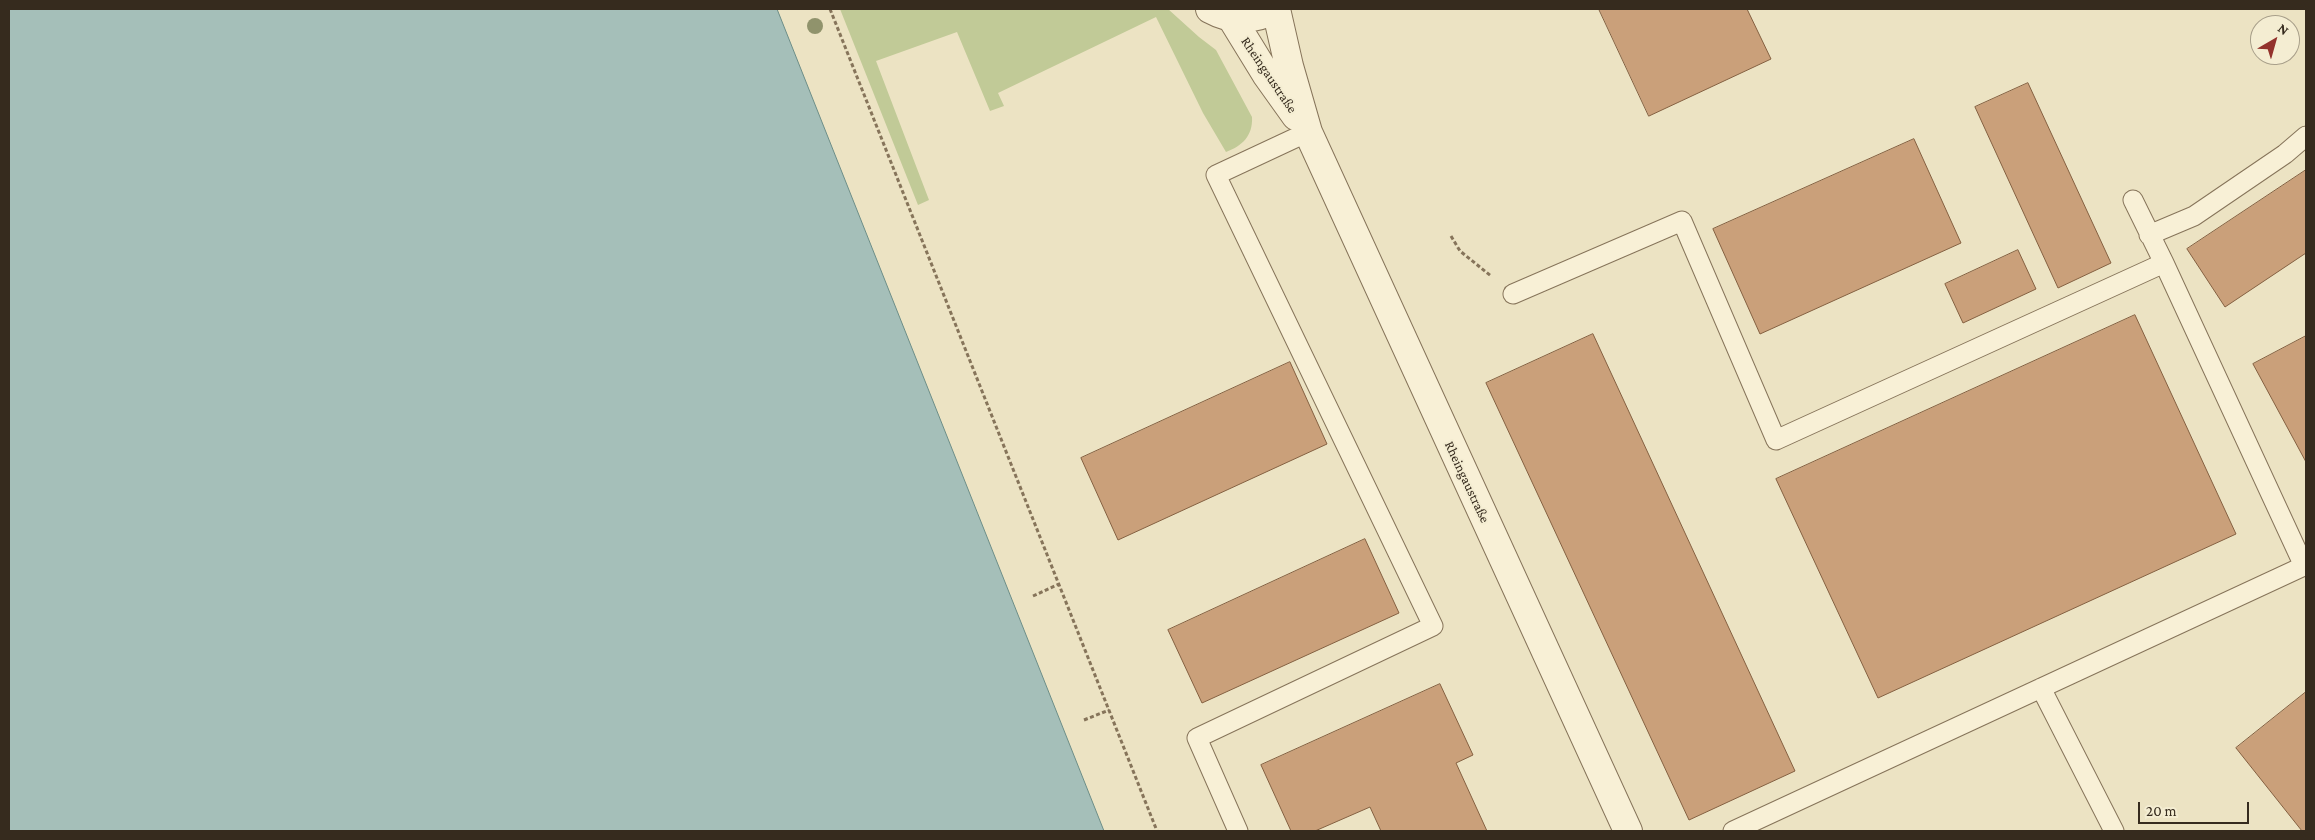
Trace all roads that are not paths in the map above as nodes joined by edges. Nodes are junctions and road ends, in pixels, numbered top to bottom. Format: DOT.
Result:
graph roads {
  1 [pos="1275,9"];
  2 [pos="1220,13"];
  3 [pos="1308,132"];
  4 [pos="2306,136"];
  5 [pos="2133,200"];
  6 [pos="2149,235"];
  7 [pos="2164,263"];
  8 [pos="1513,294"];
  9 [pos="2305,565"];
  10 [pos="2041,688"];
  11 [pos="1238,831"];
  12 [pos="1628,831"];
  13 [pos="1733,831"];
  14 [pos="2114,831"];
  1 -- 2 [label="street, Rheingaustraße"];
  1 -- 3 [label="street, Rheingaustraße"];
  2 -- 3 [label="street, Rheingaustraße"];
  3 -- 11 [label="lane"];
  3 -- 12 [label="street, Rheingaustraße"];
  4 -- 6 [label="lane"];
  5 -- 6 [label="lane"];
  6 -- 7 [label="lane"];
  7 -- 8 [label="lane"];
  7 -- 9 [label="lane"];
  9 -- 10 [label="lane"];
  10 -- 13 [label="lane"];
  10 -- 14 [label="lane"];
}
